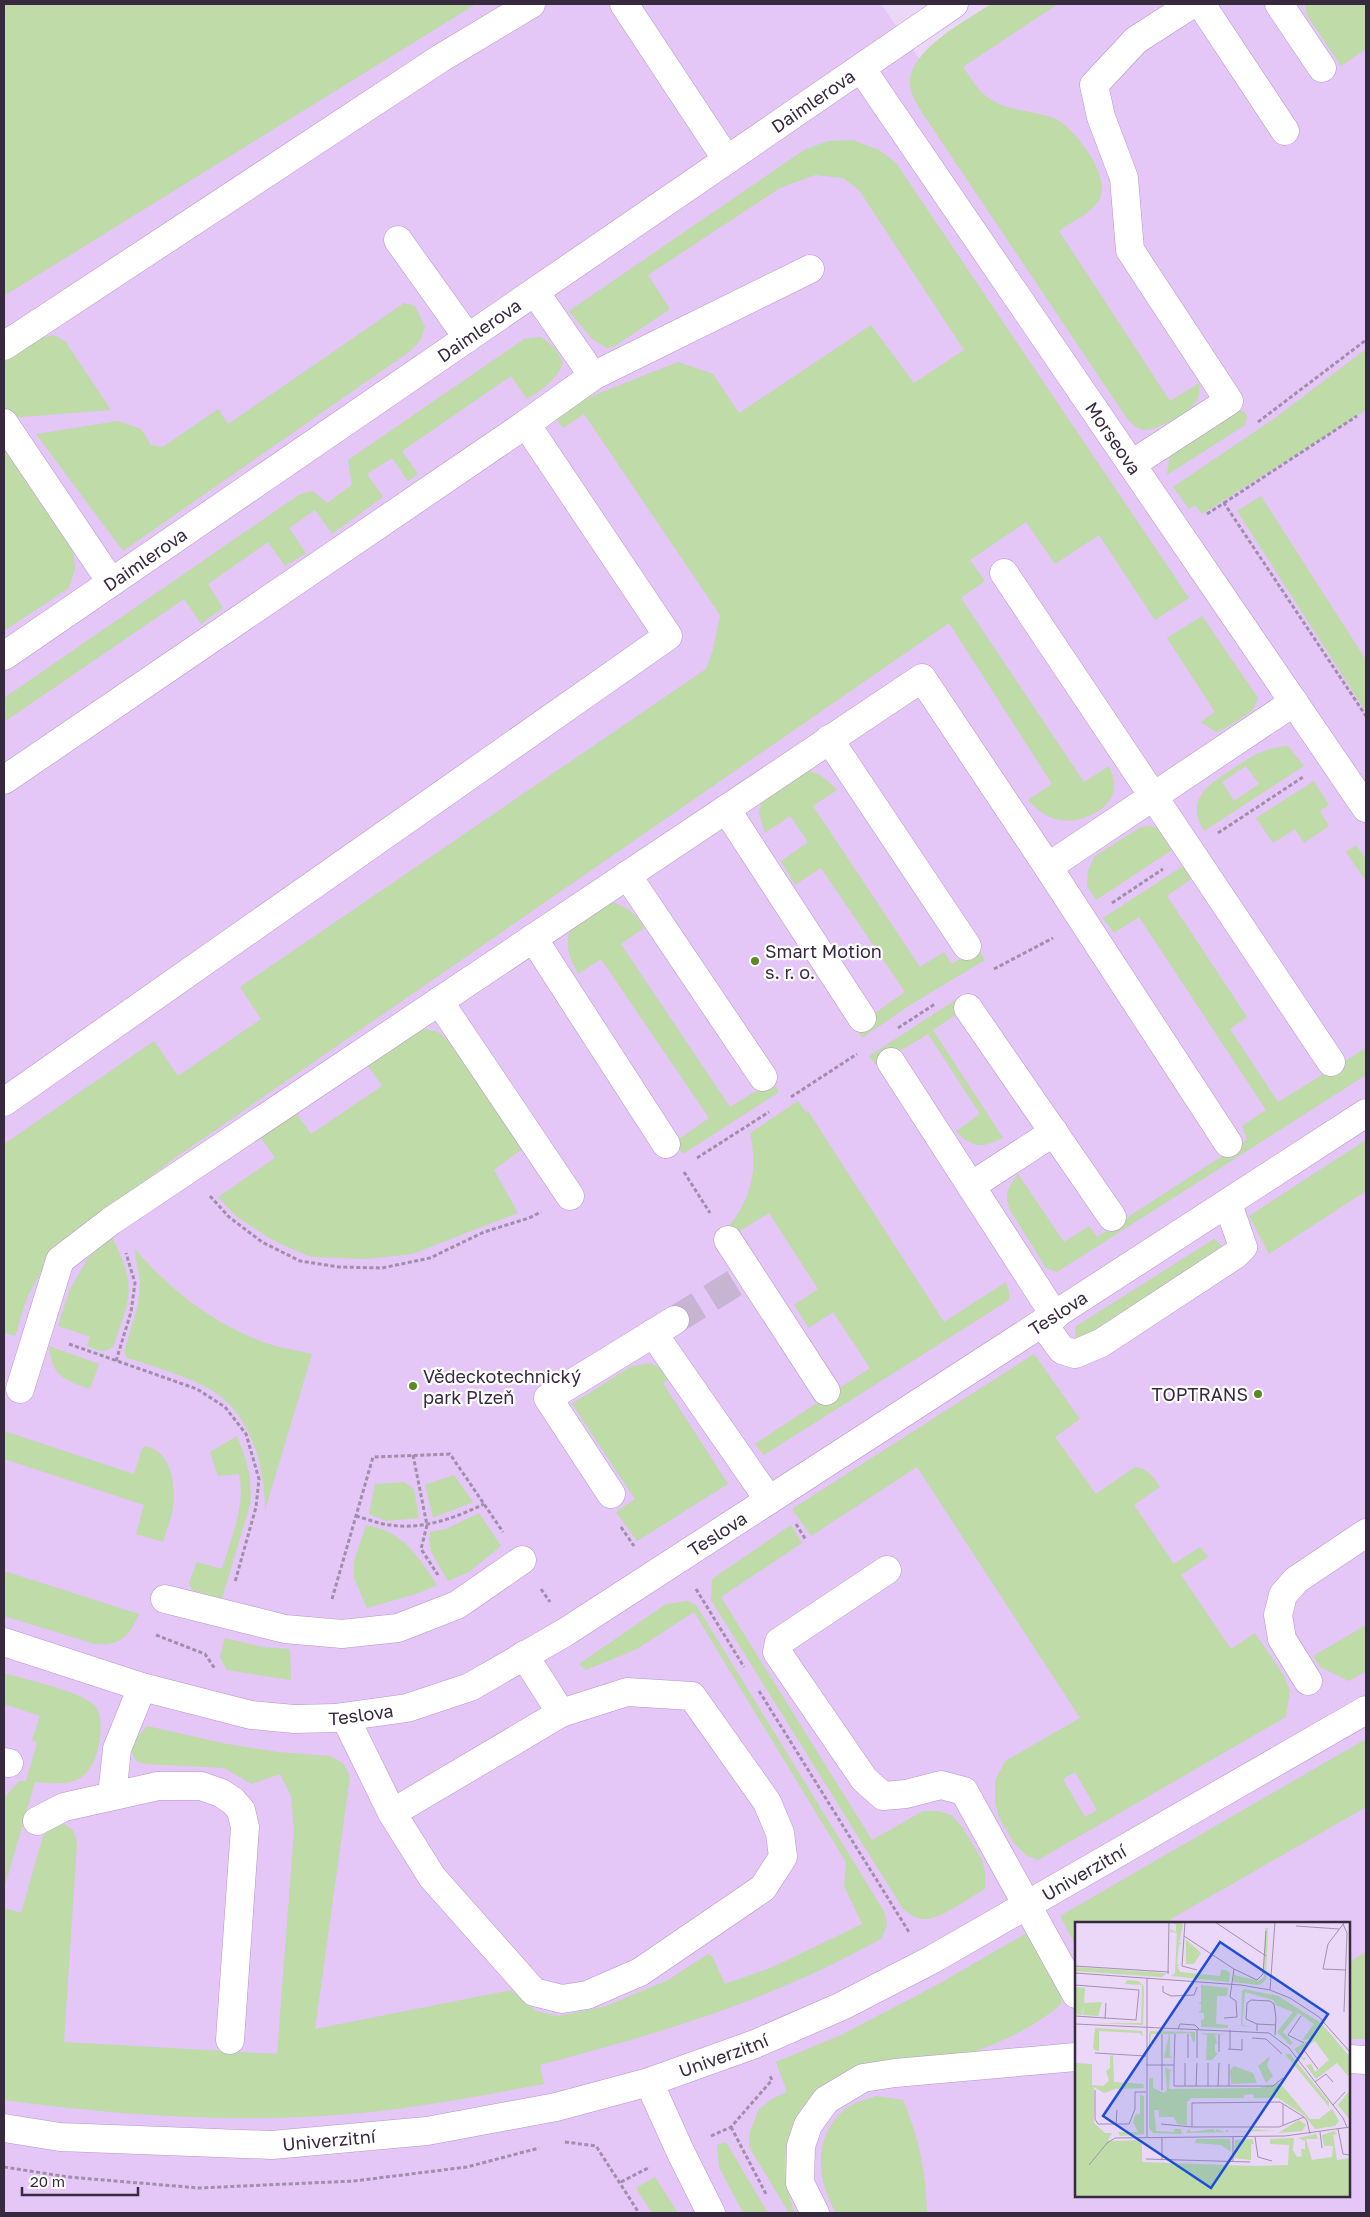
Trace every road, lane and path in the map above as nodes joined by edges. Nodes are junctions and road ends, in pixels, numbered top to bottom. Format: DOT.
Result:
graph roads {
  1 [pos="531,4"];
  2 [pos="624,4"];
  3 [pos="954,4"];
  4 [pos="1192,4"];
  5 [pos="1201,4"];
  6 [pos="1279,4"];
  7 [pos="861,68"];
  8 [pos="1322,68"];
  9 [pos="1286,131"];
  10 [pos="727,160"];
  11 [pos="398,240"];
  12 [pos="810,269"];
  13 [pos="535,292"];
  14 [pos="468,338"];
  15 [pos="4,346"];
  16 [pos="593,376"];
  17 [pos="1357,416"];
  18 [pos="4,423"];
  19 [pos="526,424"];
  20 [pos="1132,464"];
  21 [pos="1224,502"];
  22 [pos="1178,533"];
  23 [pos="1004,573"];
  24 [pos="111,582"];
  25 [pos="4,656"];
  26 [pos="1294,702"];
  27 [pos="1366,716"];
  28 [pos="829,739"];
  29 [pos="1306,775"];
  30 [pos="1357,775"];
  31 [pos="4,780"];
  32 [pos="1153,796"];
  33 [pos="1366,808"];
  34 [pos="726,809"];
  35 [pos="1190,851"];
  36 [pos="1048,867"];
  37 [pos="627,875"];
  38 [pos="1084,921"];
  39 [pos="533,938"];
  40 [pos="967,946"];
  41 [pos="990,971"];
  42 [pos="941,1000"];
  43 [pos="439,1001"];
  44 [pos="968,1008"];
  45 [pos="862,1018"];
  46 [pos="893,1031"];
  47 [pos="861,1052"];
  48 [pos="891,1062"];
  49 [pos="1330,1062"];
  50 [pos="763,1077"];
  51 [pos="790,1098"];
  52 [pos="4,1102"];
  53 [pos="773,1109"];
  54 [pos="1366,1113"];
  55 [pos="1054,1132"];
  56 [pos="1228,1143"];
  57 [pos="666,1144"];
  58 [pos="682,1168"];
  59 [pos="971,1186"];
  60 [pos="209,1196"];
  61 [pos="570,1196"];
  62 [pos="1228,1204"];
  63 [pos="1112,1217"];
  64 [pos="728,1240"];
  65 [pos="125,1249"];
  66 [pos="1049,1320"];
  67 [pos="37,1334"];
  68 [pos="116,1361"];
  69 [pos="20,1390"];
  70 [pos="826,1391"];
  71 [pos="413,1455"];
  72 [pos="611,1494"];
  73 [pos="773,1497"];
  74 [pos="484,1504"];
  75 [pos="356,1516"];
  76 [pos="427,1525"];
  77 [pos="1366,1533"];
  78 [pos="806,1540"];
  79 [pos="522,1560"];
  80 [pos="887,1570"];
  81 [pos="692,1583"];
  82 [pos="234,1587"];
  83 [pos="165,1599"];
  84 [pos="457,1605"];
  85 [pos="552,1605"];
  86 [pos="323,1632"];
  87 [pos="4,1642"];
  88 [pos="524,1655"];
  89 [pos="744,1668"];
  90 [pos="1308,1681"];
  91 [pos="755,1685"];
  92 [pos="142,1687"];
  93 [pos="1366,1710"];
  94 [pos="560,1713"];
  95 [pos="345,1717"];
  96 [pos="112,1796"];
  97 [pos="392,1813"];
  98 [pos="37,1821"];
  99 [pos="1028,1904"];
  100 [pos="913,1938"];
  101 [pos="1075,1992"];
  102 [pos="230,2040"];
  103 [pos="1075,2057"];
  104 [pos="1350,2059"];
  105 [pos="1366,2060"];
  106 [pos="649,2082"];
  107 [pos="731,2127"];
  108 [pos="4,2128"];
  109 [pos="621,2182"];
  110 [pos="768,2197"];
  111 [pos="639,2213"];
  112 [pos="711,2213"];
  113 [pos="815,2213"];
  1 -- 15 [label="street"];
  2 -- 10 [label="street"];
  3 -- 7 [label="street, Daimlerova"];
  4 -- 20 [label="street"];
  5 -- 9 [label="street"];
  6 -- 8 [label="street"];
  7 -- 10 [label="street, Daimlerova"];
  7 -- 20 [label="street, Morseova"];
  10 -- 13 [label="street, Daimlerova"];
  11 -- 14 [label="street"];
  12 -- 16 [label="street"];
  13 -- 14 [label="street, Daimlerova"];
  13 -- 16 [label="street"];
  14 -- 24 [label="street, Daimlerova"];
  16 -- 19 [label="street"];
  17 -- 21 [label="path"];
  18 -- 24 [label="street"];
  19 -- 31 [label="street"];
  19 -- 52 [label="street"];
  20 -- 22 [label="street, Morseova"];
  21 -- 22 [label="path"];
  21 -- 27 [label="path"];
  22 -- 26 [label="street, Morseova"];
  23 -- 32 [label="street"];
  24 -- 25 [label="street, Daimlerova"];
  26 -- 30 [label="street, Morseova"];
  26 -- 32 [label="street"];
  28 -- 34 [label="street"];
  28 -- 36 [label="street"];
  28 -- 40 [label="street"];
  29 -- 35 [label="path"];
  30 -- 33 [label="street, Morseova"];
  32 -- 35 [label="street"];
  32 -- 36 [label="street"];
  34 -- 37 [label="street"];
  34 -- 45 [label="street"];
  35 -- 38 [label="path"];
  35 -- 49 [label="street"];
  36 -- 38 [label="street"];
  37 -- 39 [label="street"];
  37 -- 50 [label="street"];
  38 -- 41 [label="path"];
  38 -- 56 [label="street"];
  39 -- 43 [label="street"];
  39 -- 57 [label="street"];
  42 -- 46 [label="path"];
  43 -- 61 [label="street"];
  43 -- 67 [label="street"];
  44 -- 55 [label="street"];
  47 -- 51 [label="path"];
  48 -- 59 [label="street"];
  53 -- 58 [label="path"];
  54 -- 62 [label="street, Teslova"];
  55 -- 59 [label="street"];
  55 -- 63 [label="street"];
  57 -- 58 [label="path"];
  58 -- 64 [label="path"];
  59 -- 66 [label="street"];
  60 -- 61 [label="path"];
  62 -- 66 [label="street, Teslova"];
  62 -- 66 [label="street"];
  64 -- 70 [label="street"];
  65 -- 68 [label="path"];
  66 -- 73 [label="street, Teslova"];
  67 -- 68 [label="path"];
  67 -- 69 [label="street"];
  68 -- 82 [label="path"];
  71 -- 74 [label="path"];
  71 -- 75 [label="path"];
  71 -- 76 [label="path"];
  72 -- 73 [label="street"];
  73 -- 78 [label="path"];
  73 -- 88 [label="street, Teslova"];
  74 -- 76 [label="path"];
  74 -- 79 [label="path"];
  75 -- 76 [label="path"];
  75 -- 86 [label="path"];
  76 -- 84 [label="path"];
  77 -- 90 [label="street"];
  79 -- 84 [label="street"];
  79 -- 85 [label="path"];
  80 -- 99 [label="street"];
  81 -- 89 [label="path"];
  83 -- 86 [label="street"];
  84 -- 86 [label="street"];
  87 -- 92 [label="street, Teslova"];
  88 -- 94 [label="street"];
  88 -- 95 [label="street, Teslova"];
  91 -- 100 [label="path"];
  92 -- 95 [label="street, Teslova"];
  92 -- 96 [label="street"];
  93 -- 99 [label="street, Univerzitní"];
  94 -- 97 [label="street"];
  94 -- 97 [label="street"];
  95 -- 97 [label="street"];
  96 -- 98 [label="street"];
  96 -- 102 [label="street"];
  99 -- 101 [label="street"];
  99 -- 106 [label="street, Univerzitní"];
  103 -- 113 [label="street"];
  104 -- 105 [label="street"];
  106 -- 108 [label="street, Univerzitní"];
  106 -- 112 [label="street"];
  107 -- 110 [label="path"];
  109 -- 111 [label="path"];
}
